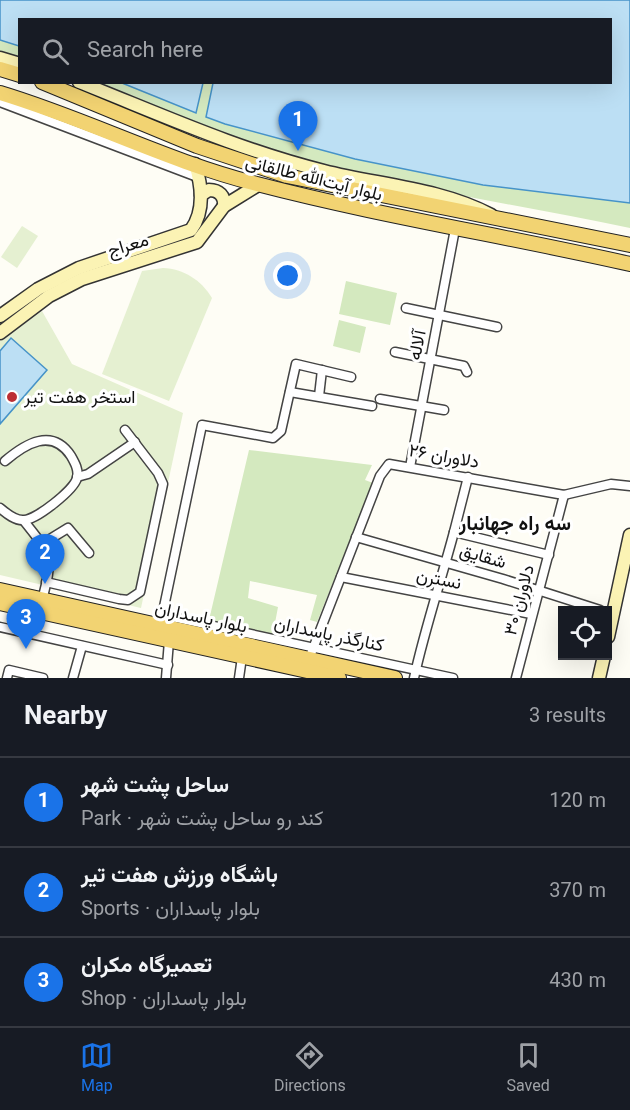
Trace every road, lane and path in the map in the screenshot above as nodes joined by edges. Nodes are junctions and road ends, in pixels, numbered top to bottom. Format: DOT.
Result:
graph roads {
  1 [pos="0,58"];
  2 [pos="18,63"];
  3 [pos="0,69"];
  4 [pos="18,74"];
  5 [pos="47,84"];
  6 [pos="84,84"];
  7 [pos="0,93"];
  8 [pos="0,102"];
  9 [pos="195,164"];
  10 [pos="200,178"];
  11 [pos="258,184"];
  12 [pos="201,195"];
  13 [pos="224,206"];
  14 [pos="500,219"];
  15 [pos="455,229"];
  16 [pos="566,232"];
  17 [pos="607,240"];
  18 [pos="630,245"];
  19 [pos="562,250"];
  20 [pos="604,258"];
  21 [pos="630,264"];
  22 [pos="406,308"];
  23 [pos="440,314"];
  24 [pos="0,316"];
  25 [pos="496,327"];
  26 [pos="0,333"];
  27 [pos="395,352"];
  28 [pos="432,358"];
  29 [pos="322,370"];
  30 [pos="467,372"];
  31 [pos="351,377"];
  32 [pos="290,392"];
  33 [pos="320,396"];
  34 [pos="380,399"];
  35 [pos="372,406"];
  36 [pos="422,406"];
  37 [pos="444,410"];
  38 [pos="125,430"];
  39 [pos="135,442"];
  40 [pos="2,462"];
  41 [pos="410,467"];
  42 [pos="77,477"];
  43 [pos="468,477"];
  44 [pos="630,486"];
  45 [pos="564,495"];
  46 [pos="0,508"];
  47 [pos="24,520"];
  48 [pos="454,532"];
  49 [pos="356,537"];
  50 [pos="630,538"];
  51 [pos="42,544"];
  52 [pos="89,553"];
  53 [pos="549,555"];
  54 [pos="447,562"];
  55 [pos="341,577"];
  56 [pos="46,582"];
  57 [pos="0,590"];
  58 [pos="540,590"];
  59 [pos="435,595"];
  60 [pos="42,600"];
  61 [pos="0,603"];
  62 [pos="587,606"];
  63 [pos="609,606"];
  64 [pos="531,614"];
  65 [pos="162,620"];
  66 [pos="0,627"];
  67 [pos="169,640"];
  68 [pos="82,646"];
  69 [pos="311,653"];
  70 [pos="242,657"];
  71 [pos="603,660"];
  72 [pos="168,665"];
  73 [pos="415,674"];
  74 [pos="7,678"];
  75 [pos="44,678"];
  76 [pos="73,678"];
  77 [pos="166,678"];
  78 [pos="239,678"];
  79 [pos="339,678"];
  80 [pos="395,678"];
  81 [pos="453,678"];
  82 [pos="516,678"];
  83 [pos="599,678"];
  1 -- 2 [label="street"];
  3 -- 4 [label="main road"];
  5 -- 14 [label="main road"];
  6 -- 14 [label="street"];
  7 -- 9 [label="main road, بلوار آیت‌الله طالقانی"];
  8 -- 10 [label="street"];
  9 -- 10 [label="street, معراج"];
  9 -- 11 [label="main road, بلوار آیت‌الله طالقانی"];
  10 -- 12 [label="street, معراج"];
  11 -- 13 [label="street, معراج"];
  11 -- 15 [label="main road, بلوار آیت‌الله طالقانی"];
  12 -- 13 [label="street"];
  12 -- 24 [label="street, معراج"];
  13 -- 26 [label="street, معراج"];
  14 -- 16 [label="main road"];
  15 -- 19 [label="main road, بلوار آیت‌الله طالقانی"];
  15 -- 23 [label="street, آلاله"];
  16 -- 17 [label="main road"];
  16 -- 19 [label="main road"];
  17 -- 18 [label="main road"];
  17 -- 20 [label="main road"];
  19 -- 20 [label="main road, بلوار آیت‌الله طالقانی"];
  20 -- 21 [label="main road, بلوار آیت‌الله طالقانی"];
  22 -- 23 [label="street"];
  23 -- 25 [label="street"];
  23 -- 28 [label="street, آلاله"];
  27 -- 28 [label="street"];
  28 -- 30 [label="street"];
  28 -- 36 [label="street, آلاله"];
  29 -- 31 [label="street"];
  29 -- 32 [label="street"];
  29 -- 33 [label="street"];
  32 -- 33 [label="street"];
  32 -- 65 [label="street"];
  33 -- 35 [label="street"];
  34 -- 36 [label="street"];
  36 -- 37 [label="street"];
  36 -- 41 [label="street, آلاله"];
  38 -- 39 [label="street"];
  39 -- 42 [label="street"];
  39 -- 56 [label="street"];
  40 -- 42 [label="street"];
  41 -- 43 [label="street, دلاوران ۲۶"];
  41 -- 49 [label="street, دلاوران ۲۶"];
  42 -- 47 [label="street"];
  43 -- 45 [label="street, دلاوران ۲۶"];
  43 -- 48 [label="street"];
  44 -- 45 [label="street, دلاوران ۲۶"];
  45 -- 53 [label="street, دلاوران ۳۰"];
  46 -- 47 [label="street"];
  47 -- 51 [label="street"];
  48 -- 53 [label="street"];
  48 -- 54 [label="street"];
  49 -- 54 [label="street, شقایق"];
  49 -- 55 [label="street, دلاوران ۲۶"];
  50 -- 63 [label="street"];
  51 -- 52 [label="street"];
  51 -- 56 [label="street"];
  53 -- 58 [label="street, دلاوران ۳۰"];
  54 -- 58 [label="street, شقایق"];
  54 -- 59 [label="street"];
  55 -- 59 [label="street, نسترن"];
  55 -- 69 [label="street, دلاوران ۲۶"];
  56 -- 60 [label="street"];
  57 -- 60 [label="main road, بلوار پاسداران"];
  58 -- 62 [label="street, شقایق"];
  58 -- 64 [label="street, دلاوران ۳۰"];
  59 -- 64 [label="street, نسترن"];
  59 -- 73 [label="street"];
  60 -- 65 [label="main road, بلوار پاسداران"];
  61 -- 67 [label="main road, بلوار پاسداران"];
  64 -- 82 [label="street, دلاوران ۳۰"];
  65 -- 69 [label="main road, بلوار پاسداران"];
  66 -- 68 [label="street"];
  67 -- 70 [label="main road, بلوار پاسداران"];
  67 -- 72 [label="street"];
  68 -- 72 [label="street"];
  68 -- 76 [label="street"];
  69 -- 73 [label="street, کنارگذر پاسداران"];
  69 -- 80 [label="main road, بلوار پاسداران"];
  70 -- 78 [label="street"];
  70 -- 79 [label="main road, بلوار پاسداران"];
  71 -- 83 [label="street"];
  72 -- 77 [label="street"];
  73 -- 81 [label="street, کنارگذر پاسداران"];
  74 -- 75 [label="street"];
}
